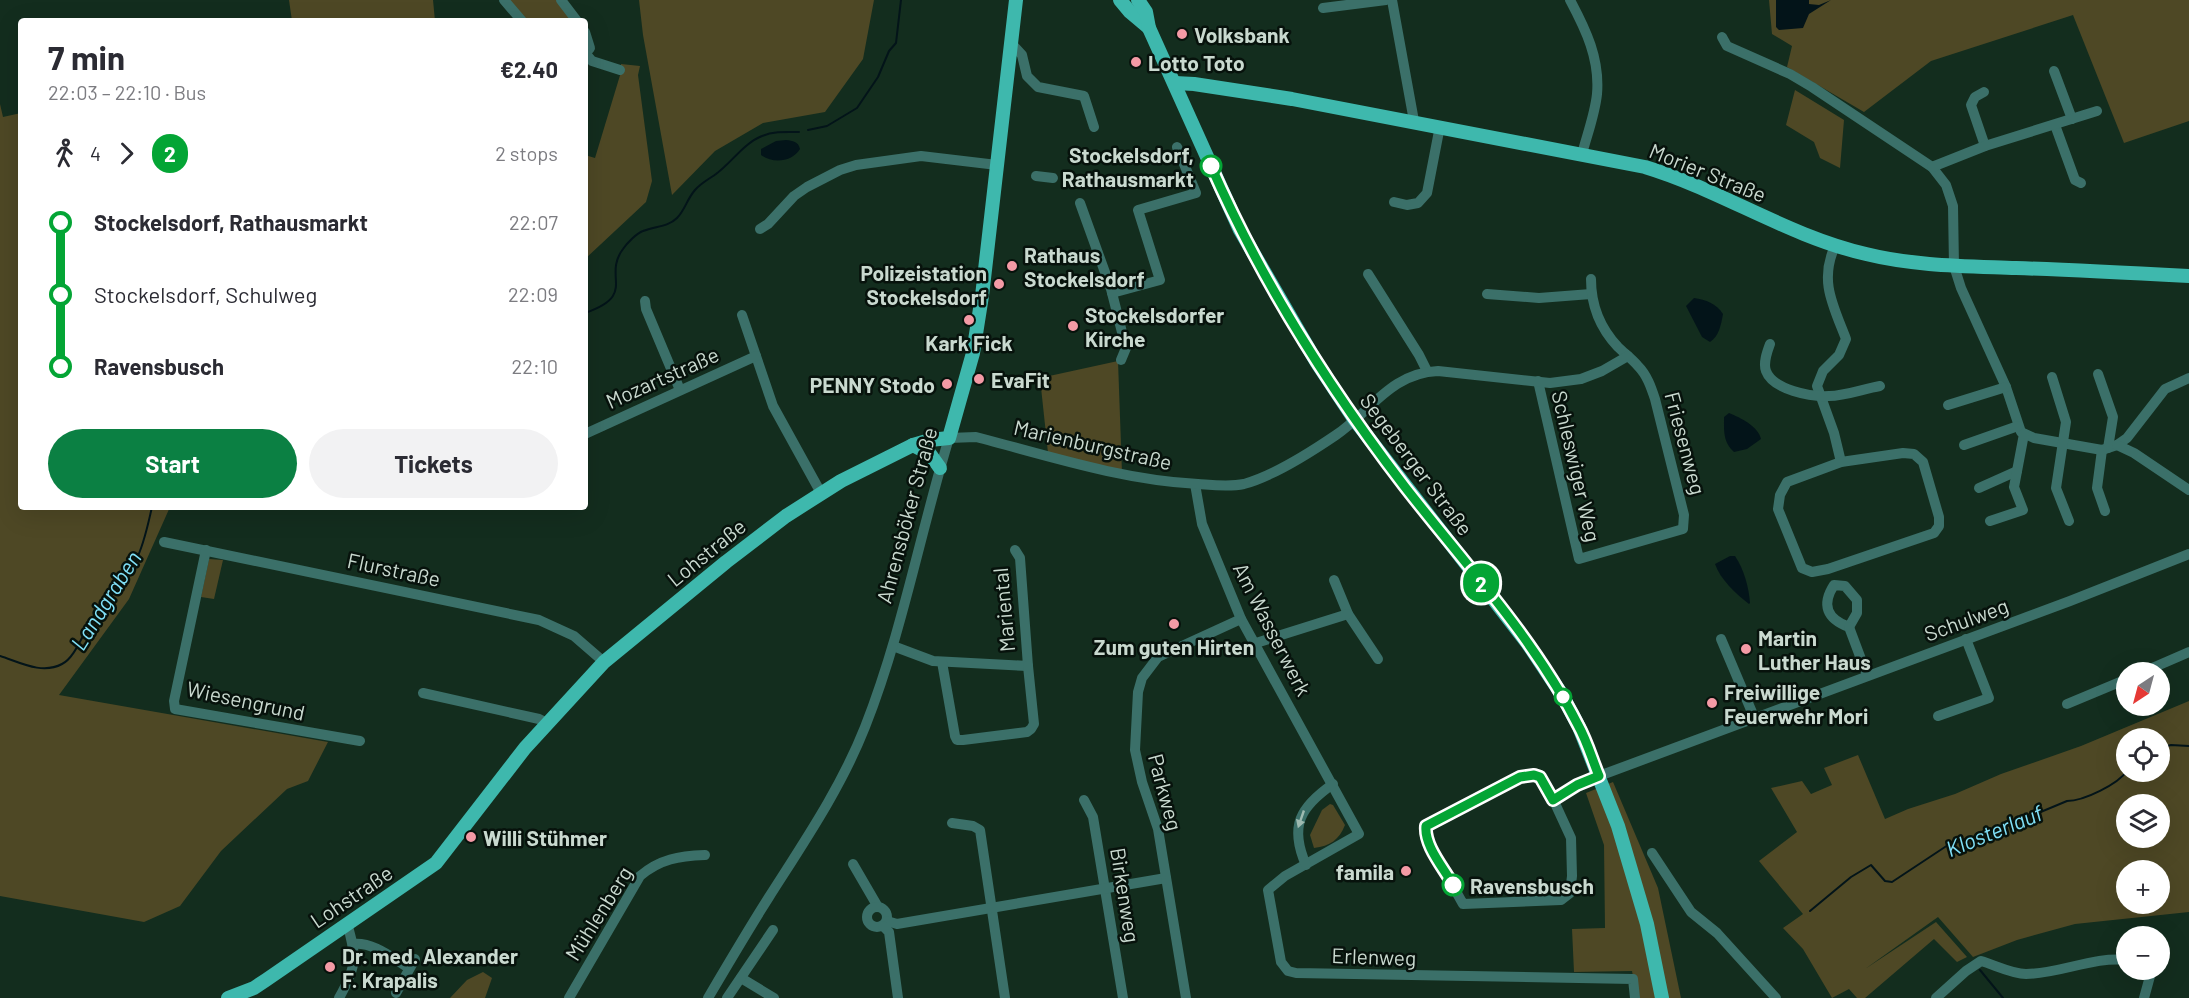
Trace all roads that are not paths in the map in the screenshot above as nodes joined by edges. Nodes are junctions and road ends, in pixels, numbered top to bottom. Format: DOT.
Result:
graph roads {
  1 [pos="504,0"];
  2 [pos="561,0"];
  3 [pos="1016,0"];
  4 [pos="1120,0"];
  5 [pos="1138,0"];
  6 [pos="1386,0"];
  7 [pos="1392,0"];
  8 [pos="1570,0"];
  9 [pos="1323,8"];
  10 [pos="519,18"];
  11 [pos="575,18"];
  12 [pos="1149,28"];
  13 [pos="1722,38"];
  14 [pos="1011,43"];
  15 [pos="588,56"];
  16 [pos="620,70"];
  17 [pos="2054,72"];
  18 [pos="1175,84"];
  19 [pos="1984,92"];
  20 [pos="2097,111"];
  21 [pos="2072,120"];
  22 [pos="1414,121"];
  23 [pos="2055,125"];
  24 [pos="1440,126"];
  25 [pos="1094,127"];
  26 [pos="1985,146"];
  27 [pos="1177,147"];
  28 [pos="1582,154"];
  29 [pos="997,165"];
  30 [pos="1932,167"];
  31 [pos="1036,176"];
  32 [pos="1053,178"];
  33 [pos="2081,183"];
  34 [pos="1394,202"];
  35 [pos="1080,203"];
  36 [pos="760,229"];
  37 [pos="1835,246"];
  38 [pos="1954,266"];
  39 [pos="1368,274"];
  40 [pos="2189,276"];
  41 [pos="1591,279"];
  42 [pos="1112,293"];
  43 [pos="1487,294"];
  44 [pos="1591,294"];
  45 [pos="645,301"];
  46 [pos="742,315"];
  47 [pos="1770,344"];
  48 [pos="756,356"];
  49 [pos="1628,356"];
  50 [pos="1121,360"];
  51 [pos="1427,372"];
  52 [pos="2098,374"];
  53 [pos="2052,377"];
  54 [pos="2189,378"];
  55 [pos="1538,381"];
  56 [pos="1880,386"];
  57 [pos="2006,387"];
  58 [pos="680,390"];
  59 [pos="1820,395"];
  60 [pos="1948,405"];
  61 [pos="1354,419"];
  62 [pos="2021,430"];
  63 [pos="588,433"];
  64 [pos="949,438"];
  65 [pos="2062,443"];
  66 [pos="913,445"];
  67 [pos="1964,446"];
  68 [pos="2109,448"];
  69 [pos="1841,462"];
  70 [pos="940,468"];
  71 [pos="2017,471"];
  72 [pos="1195,484"];
  73 [pos="1979,488"];
  74 [pos="2189,490"];
  75 [pos="821,493"];
  76 [pos="2105,511"];
  77 [pos="1990,521"];
  78 [pos="2069,521"];
  79 [pos="1683,529"];
  80 [pos="164,542"];
  81 [pos="206,550"];
  82 [pos="1016,550"];
  83 [pos="2189,554"];
  84 [pos="1828,569"];
  85 [pos="1334,580"];
  86 [pos="1834,585"];
  87 [pos="1348,614"];
  88 [pos="1242,619"];
  89 [pos="1849,627"];
  90 [pos="1721,639"];
  91 [pos="1966,639"];
  92 [pos="1256,643"];
  93 [pos="892,646"];
  94 [pos="2189,652"];
  95 [pos="1378,659"];
  96 [pos="604,662"];
  97 [pos="942,662"];
  98 [pos="2166,662"];
  99 [pos="1028,666"];
  100 [pos="1867,675"];
  101 [pos="2116,684"];
  102 [pos="423,693"];
  103 [pos="2067,704"];
  104 [pos="1938,716"];
  105 [pos="1754,717"];
  106 [pos="548,723"];
  107 [pos="360,741"];
  108 [pos="1599,776"];
  109 [pos="1333,784"];
  110 [pos="1084,800"];
  111 [pos="1553,800"];
  112 [pos="952,823"];
  113 [pos="1359,834"];
  114 [pos="1652,853"];
  115 [pos="705,855"];
  116 [pos="853,864"];
  117 [pos="1306,865"];
  118 [pos="1166,878"];
  119 [pos="1106,888"];
  120 [pos="878,907"];
  121 [pos="990,907"];
  122 [pos="347,923"];
  123 [pos="885,923"];
  124 [pos="773,930"];
  125 [pos="353,944"];
  126 [pos="2116,961"];
  127 [pos="741,978"];
  128 [pos="2149,980"];
  129 [pos="396,993"];
  130 [pos="228,998"];
  131 [pos="339,998"];
  132 [pos="569,998"];
  133 [pos="708,998"];
  134 [pos="727,998"];
  135 [pos="774,998"];
  136 [pos="898,998"];
  137 [pos="1005,998"];
  138 [pos="1123,998"];
  139 [pos="1186,998"];
  140 [pos="1635,998"];
  141 [pos="1662,998"];
  142 [pos="1776,998"];
  143 [pos="1936,998"];
  144 [pos="2144,998"];
  1 -- 10 [label="street"];
  2 -- 11 [label="street"];
  3 -- 14 [label="main road, Ahrensböker Straße"];
  4 -- 12 [label="main road, Segeberger Straße"];
  5 -- 12 [label="main road, Segeberger Straße"];
  6 -- 9 [label="street"];
  7 -- 22 [label="street"];
  8 -- 28 [label="street"];
  12 -- 18 [label="main road, Segeberger Straße"];
  13 -- 30 [label="street"];
  14 -- 25 [label="street"];
  14 -- 29 [label="main road, Ahrensböker Straße"];
  15 -- 16 [label="street"];
  17 -- 21 [label="street"];
  18 -- 22 [label="main road, Morier Straße"];
  18 -- 61 [label="main road, Segeberger Straße"];
  19 -- 26 [label="street"];
  20 -- 21 [label="street"];
  21 -- 23 [label="street"];
  22 -- 24 [label="main road, Morier Straße"];
  23 -- 26 [label="street"];
  23 -- 33 [label="street"];
  24 -- 28 [label="main road, Morier Straße"];
  24 -- 34 [label="street"];
  26 -- 30 [label="street"];
  27 -- 42 [label="street"];
  28 -- 37 [label="main road, Morier Straße"];
  29 -- 36 [label="street"];
  29 -- 64 [label="main road, Ahrensböker Straße"];
  30 -- 38 [label="street"];
  31 -- 32 [label="street"];
  35 -- 42 [label="street"];
  37 -- 38 [label="main road, Morier Straße"];
  37 -- 59 [label="street"];
  38 -- 40 [label="main road, Morier Straße"];
  38 -- 57 [label="street"];
  39 -- 51 [label="street"];
  41 -- 44 [label="street, Friesenweg"];
  42 -- 50 [label="street"];
  43 -- 44 [label="street"];
  44 -- 49 [label="street, Friesenweg"];
  45 -- 58 [label="street"];
  46 -- 48 [label="street"];
  47 -- 59 [label="street"];
  48 -- 58 [label="street, Mozartstraße"];
  48 -- 75 [label="street"];
  49 -- 55 [label="street"];
  49 -- 79 [label="street, Friesenweg"];
  51 -- 55 [label="street"];
  51 -- 61 [label="street, Marienburgstraße"];
  52 -- 68 [label="street"];
  53 -- 65 [label="street"];
  54 -- 68 [label="street"];
  55 -- 79 [label="street, Schleswiger Weg"];
  56 -- 59 [label="street"];
  57 -- 60 [label="street"];
  57 -- 62 [label="street"];
  58 -- 63 [label="street, Mozartstraße"];
  59 -- 69 [label="street"];
  61 -- 72 [label="street, Marienburgstraße"];
  61 -- 108 [label="main road, Segeberger Straße"];
  62 -- 65 [label="street"];
  62 -- 67 [label="street"];
  62 -- 71 [label="street"];
  64 -- 66 [label="main road, Lohstraße"];
  64 -- 70 [label="street, Ahrensböker Straße"];
  64 -- 72 [label="street, Marienburgstraße"];
  65 -- 68 [label="street"];
  65 -- 78 [label="street"];
  66 -- 70 [label="main road"];
  66 -- 75 [label="main road, Lohstraße"];
  68 -- 74 [label="street"];
  68 -- 76 [label="street"];
  69 -- 84 [label="street"];
  69 -- 84 [label="street"];
  70 -- 93 [label="street, Ahrensböker Straße"];
  71 -- 73 [label="street"];
  71 -- 77 [label="street"];
  72 -- 88 [label="street, Am Wasserwerk"];
  75 -- 96 [label="main road, Lohstraße"];
  80 -- 81 [label="street, Flurstraße"];
  81 -- 96 [label="street, Flurstraße"];
  81 -- 107 [label="street, Wiesengrund"];
  82 -- 99 [label="street, Mariental"];
  83 -- 91 [label="street, Schulweg"];
  84 -- 86 [label="street"];
  85 -- 87 [label="street"];
  86 -- 89 [label="street"];
  86 -- 89 [label="street"];
  87 -- 92 [label="street"];
  87 -- 95 [label="street"];
  88 -- 92 [label="street, Am Wasserwerk"];
  88 -- 118 [label="street, Parkweg"];
  89 -- 100 [label="street"];
  90 -- 105 [label="street"];
  91 -- 100 [label="street, Schulweg"];
  91 -- 104 [label="street"];
  92 -- 109 [label="street, Am Wasserwerk"];
  93 -- 97 [label="street, Mariental"];
  93 -- 133 [label="street, Ahrensböker Straße"];
  94 -- 98 [label="street"];
  96 -- 106 [label="main road, Lohstraße"];
  97 -- 99 [label="street, Mariental"];
  97 -- 99 [label="street, Mariental"];
  100 -- 105 [label="street, Schulweg"];
  101 -- 103 [label="street"];
  102 -- 106 [label="street"];
  105 -- 108 [label="street, Schulweg"];
  106 -- 122 [label="main road, Lohstraße"];
  108 -- 111 [label="street"];
  108 -- 141 [label="main road, Segeberger Straße"];
  109 -- 113 [label="street, Am Wasserwerk"];
  109 -- 117 [label="street, one-way"];
  110 -- 119 [label="street, Birkenweg"];
  111 -- 111 [label="street"];
  112 -- 121 [label="street"];
  113 -- 117 [label="street, Erlenweg"];
  114 -- 142 [label="street"];
  115 -- 132 [label="street, Mühlenberg"];
  116 -- 120 [label="street"];
  117 -- 140 [label="street, Erlenweg"];
  118 -- 119 [label="street"];
  118 -- 139 [label="street, Parkweg"];
  119 -- 121 [label="street"];
  119 -- 138 [label="street, Birkenweg"];
  120 -- 123 [label="street"];
  120 -- 123 [label="street"];
  121 -- 123 [label="street"];
  121 -- 137 [label="street"];
  122 -- 125 [label="street"];
  122 -- 130 [label="main road, Lohstraße"];
  123 -- 136 [label="street"];
  124 -- 127 [label="street"];
  125 -- 129 [label="street"];
  125 -- 131 [label="street"];
  126 -- 143 [label="street"];
  127 -- 134 [label="street"];
  127 -- 135 [label="street"];
  128 -- 144 [label="street"];
}
